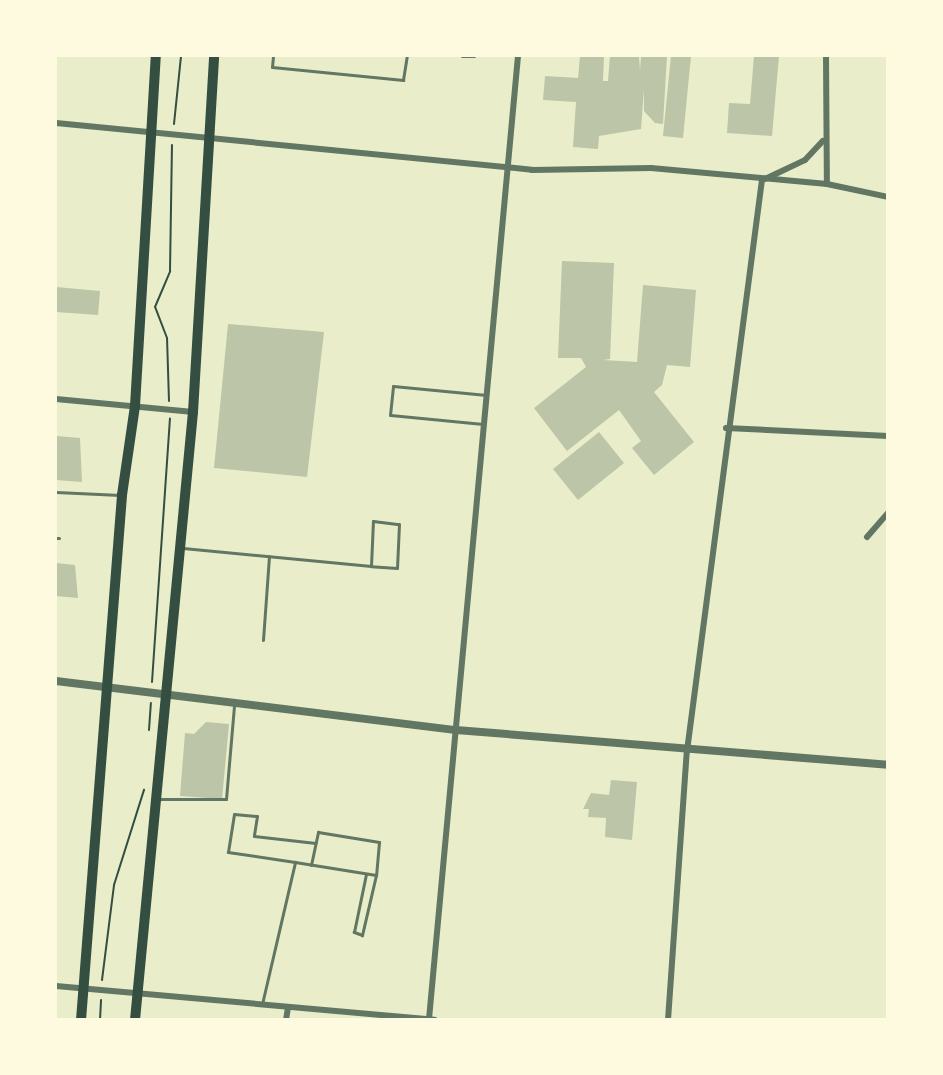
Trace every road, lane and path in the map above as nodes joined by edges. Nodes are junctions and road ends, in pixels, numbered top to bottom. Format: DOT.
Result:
graph roads {
  1 [pos="156,56"];
  2 [pos="181,56"];
  3 [pos="214,56"];
  4 [pos="273,56"];
  5 [pos="407,56"];
  6 [pos="462,56"];
  7 [pos="474,56"];
  8 [pos="518,56"];
  9 [pos="826,56"];
  10 [pos="56,123"];
  11 [pos="150,135"];
  12 [pos="173,138"];
  13 [pos="207,140"];
  14 [pos="823,141"];
  15 [pos="508,168"];
  16 [pos="762,180"];
  17 [pos="827,184"];
  18 [pos="888,197"];
  19 [pos="488,395"];
  20 [pos="56,399"];
  21 [pos="135,406"];
  22 [pos="170,411"];
  23 [pos="193,412"];
  24 [pos="485,424"];
  25 [pos="726,428"];
  26 [pos="888,436"];
  27 [pos="56,492"];
  28 [pos="122,495"];
  29 [pos="888,513"];
  30 [pos="867,537"];
  31 [pos="178,548"];
  32 [pos="269,556"];
  33 [pos="371,566"];
  34 [pos="263,640"];
  35 [pos="56,681"];
  36 [pos="105,686"];
  37 [pos="157,690"];
  38 [pos="234,706"];
  39 [pos="456,730"];
  40 [pos="148,742"];
  41 [pos="687,751"];
  42 [pos="888,765"];
  43 [pos="145,785"];
  44 [pos="152,798"];
  45 [pos="316,843"];
  46 [pos="295,862"];
  47 [pos="311,865"];
  48 [pos="366,874"];
  49 [pos="375,875"];
  50 [pos="56,986"];
  51 [pos="83,989"];
  52 [pos="101,992"];
  53 [pos="136,995"];
  54 [pos="261,1006"];
  55 [pos="288,1008"];
  56 [pos="429,1019"];
  57 [pos="81,1020"];
  58 [pos="100,1020"];
  59 [pos="135,1020"];
  60 [pos="286,1020"];
  61 [pos="434,1020"];
  62 [pos="668,1020"];
  1 -- 11 [label="main road"];
  2 -- 12 [label="path"];
  3 -- 13 [label="main road"];
  4 -- 5 [label="lane"];
  6 -- 7 [label="lane"];
  8 -- 15 [label="street"];
  9 -- 14 [label="street"];
  10 -- 11 [label="street"];
  11 -- 12 [label="street"];
  11 -- 21 [label="main road"];
  12 -- 13 [label="street"];
  12 -- 22 [label="path"];
  13 -- 15 [label="street"];
  13 -- 23 [label="main road"];
  14 -- 16 [label="street"];
  14 -- 17 [label="street"];
  15 -- 16 [label="street"];
  15 -- 19 [label="street"];
  16 -- 17 [label="street"];
  16 -- 25 [label="street"];
  17 -- 18 [label="street"];
  19 -- 24 [label="street"];
  19 -- 24 [label="lane"];
  20 -- 21 [label="street"];
  21 -- 22 [label="street"];
  21 -- 28 [label="main road"];
  22 -- 23 [label="street"];
  22 -- 37 [label="path"];
  23 -- 31 [label="main road"];
  24 -- 39 [label="street"];
  25 -- 26 [label="street"];
  25 -- 41 [label="street"];
  27 -- 28 [label="lane"];
  28 -- 36 [label="main road"];
  29 -- 30 [label="street"];
  31 -- 32 [label="lane"];
  31 -- 37 [label="main road"];
  32 -- 33 [label="lane"];
  32 -- 34 [label="lane"];
  33 -- 33 [label="lane"];
  35 -- 36 [label="street"];
  36 -- 37 [label="street"];
  36 -- 51 [label="main road"];
  37 -- 38 [label="street"];
  37 -- 40 [label="path"];
  37 -- 44 [label="main road"];
  38 -- 39 [label="street"];
  38 -- 44 [label="lane"];
  39 -- 41 [label="street"];
  39 -- 56 [label="street"];
  41 -- 42 [label="street"];
  41 -- 62 [label="street"];
  43 -- 52 [label="path"];
  44 -- 53 [label="main road"];
  45 -- 46 [label="lane"];
  45 -- 47 [label="lane"];
  45 -- 49 [label="lane"];
  46 -- 47 [label="lane"];
  46 -- 54 [label="lane"];
  47 -- 48 [label="lane"];
  48 -- 49 [label="lane"];
  48 -- 49 [label="lane"];
  50 -- 51 [label="street"];
  51 -- 52 [label="street"];
  51 -- 57 [label="main road"];
  52 -- 53 [label="street"];
  52 -- 58 [label="path"];
  53 -- 54 [label="street"];
  53 -- 59 [label="main road"];
  54 -- 55 [label="street"];
  55 -- 56 [label="street"];
  55 -- 60 [label="street"];
  56 -- 61 [label="street"];
}
